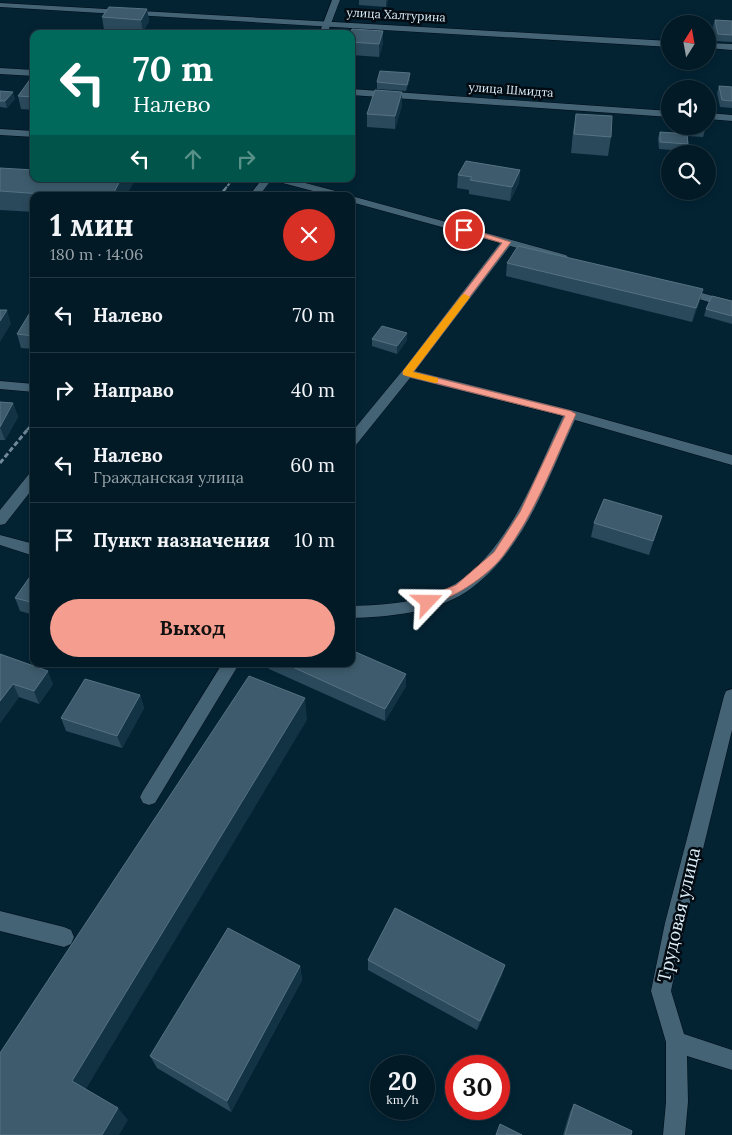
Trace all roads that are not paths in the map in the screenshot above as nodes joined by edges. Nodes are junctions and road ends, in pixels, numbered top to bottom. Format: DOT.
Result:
graph roads {
  1 [pos="336,0"];
  2 [pos="0,5"];
  3 [pos="327,23"];
  4 [pos="324,30"];
  5 [pos="661,43"];
  6 [pos="716,47"];
  7 [pos="732,48"];
  8 [pos="0,71"];
  9 [pos="30,73"];
  10 [pos="355,92"];
  11 [pos="661,113"];
  12 [pos="716,117"];
  13 [pos="732,118"];
  14 [pos="0,132"];
  15 [pos="30,134"];
  16 [pos="265,182"];
  17 [pos="290,182"];
  18 [pos="257,192"];
  19 [pos="328,192"];
  20 [pos="355,200"];
  21 [pos="507,242"];
  22 [pos="572,260"];
  23 [pos="676,289"];
  24 [pos="732,305"];
  25 [pos="407,373"];
  26 [pos="0,384"];
  27 [pos="30,388"];
  28 [pos="571,414"];
  29 [pos="355,437"];
  30 [pos="732,460"];
  31 [pos="30,482"];
  32 [pos="0,520"];
  33 [pos="0,540"];
  34 [pos="30,549"];
  35 [pos="355,612"];
  36 [pos="229,667"];
  37 [pos="732,696"];
  38 [pos="149,797"];
  39 [pos="0,921"];
  40 [pos="64,937"];
  41 [pos="676,1042"];
  42 [pos="732,1060"];
  43 [pos="674,1135"];
  1 -- 3 [label="street"];
  2 -- 3 [label="street, улица Халтурина"];
  3 -- 4 [label="street"];
  3 -- 5 [label="street, улица Халтурина"];
  6 -- 7 [label="street"];
  8 -- 9 [label="street"];
  10 -- 11 [label="street, улица Шмидта"];
  12 -- 13 [label="street"];
  14 -- 15 [label="street"];
  16 -- 18 [label="street"];
  17 -- 19 [label="street"];
  20 -- 21 [label="street"];
  21 -- 22 [label="street"];
  21 -- 25 [label="street"];
  23 -- 24 [label="street"];
  25 -- 28 [label="street"];
  25 -- 29 [label="street"];
  26 -- 27 [label="street"];
  28 -- 30 [label="street"];
  28 -- 35 [label="street"];
  31 -- 32 [label="street"];
  33 -- 34 [label="street"];
  36 -- 38 [label="street"];
  37 -- 41 [label="street, Трудовая улица"];
  39 -- 40 [label="street"];
  41 -- 42 [label="street"];
  41 -- 43 [label="street, Трудовая улица"];
}
